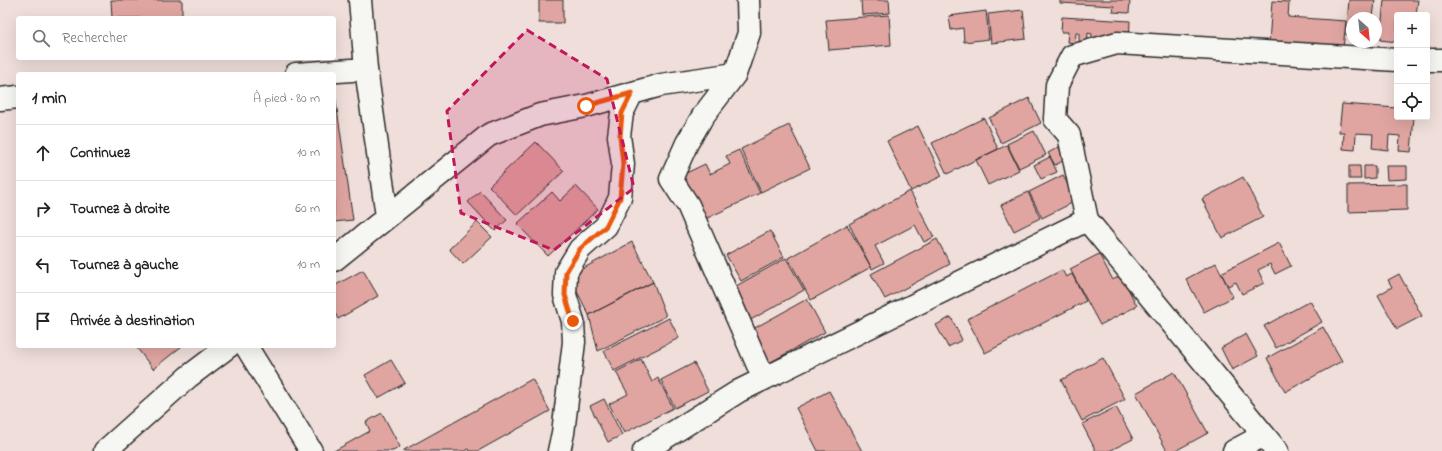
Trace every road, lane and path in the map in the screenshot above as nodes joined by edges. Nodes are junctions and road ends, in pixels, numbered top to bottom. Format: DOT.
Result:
graph roads {
  1 [pos="360,0"];
  2 [pos="748,0"];
  3 [pos="1394,60"];
  4 [pos="1430,60"];
  5 [pos="1442,60"];
  6 [pos="366,69"];
  7 [pos="324,72"];
  8 [pos="735,74"];
  9 [pos="632,93"];
  10 [pos="16,97"];
  11 [pos="0,99"];
  12 [pos="388,216"];
  13 [pos="1087,220"];
  14 [pos="336,258"];
  15 [pos="226,348"];
  16 [pos="247,348"];
  17 [pos="764,379"];
  18 [pos="1271,443"];
  19 [pos="105,451"];
  20 [pos="311,451"];
  21 [pos="559,451"];
  22 [pos="644,451"];
  23 [pos="1234,451"];
  1 -- 6 [label="street"];
  2 -- 8 [label="street"];
  3 -- 13 [label="street"];
  4 -- 5 [label="street"];
  6 -- 7 [label="street"];
  6 -- 12 [label="street"];
  8 -- 9 [label="street"];
  8 -- 17 [label="street"];
  9 -- 12 [label="street"];
  9 -- 21 [label="street"];
  10 -- 11 [label="street"];
  12 -- 14 [label="street"];
  13 -- 17 [label="street"];
  13 -- 18 [label="street"];
  15 -- 19 [label="street"];
  16 -- 20 [label="street"];
  17 -- 22 [label="street"];
  18 -- 23 [label="street"];
}
